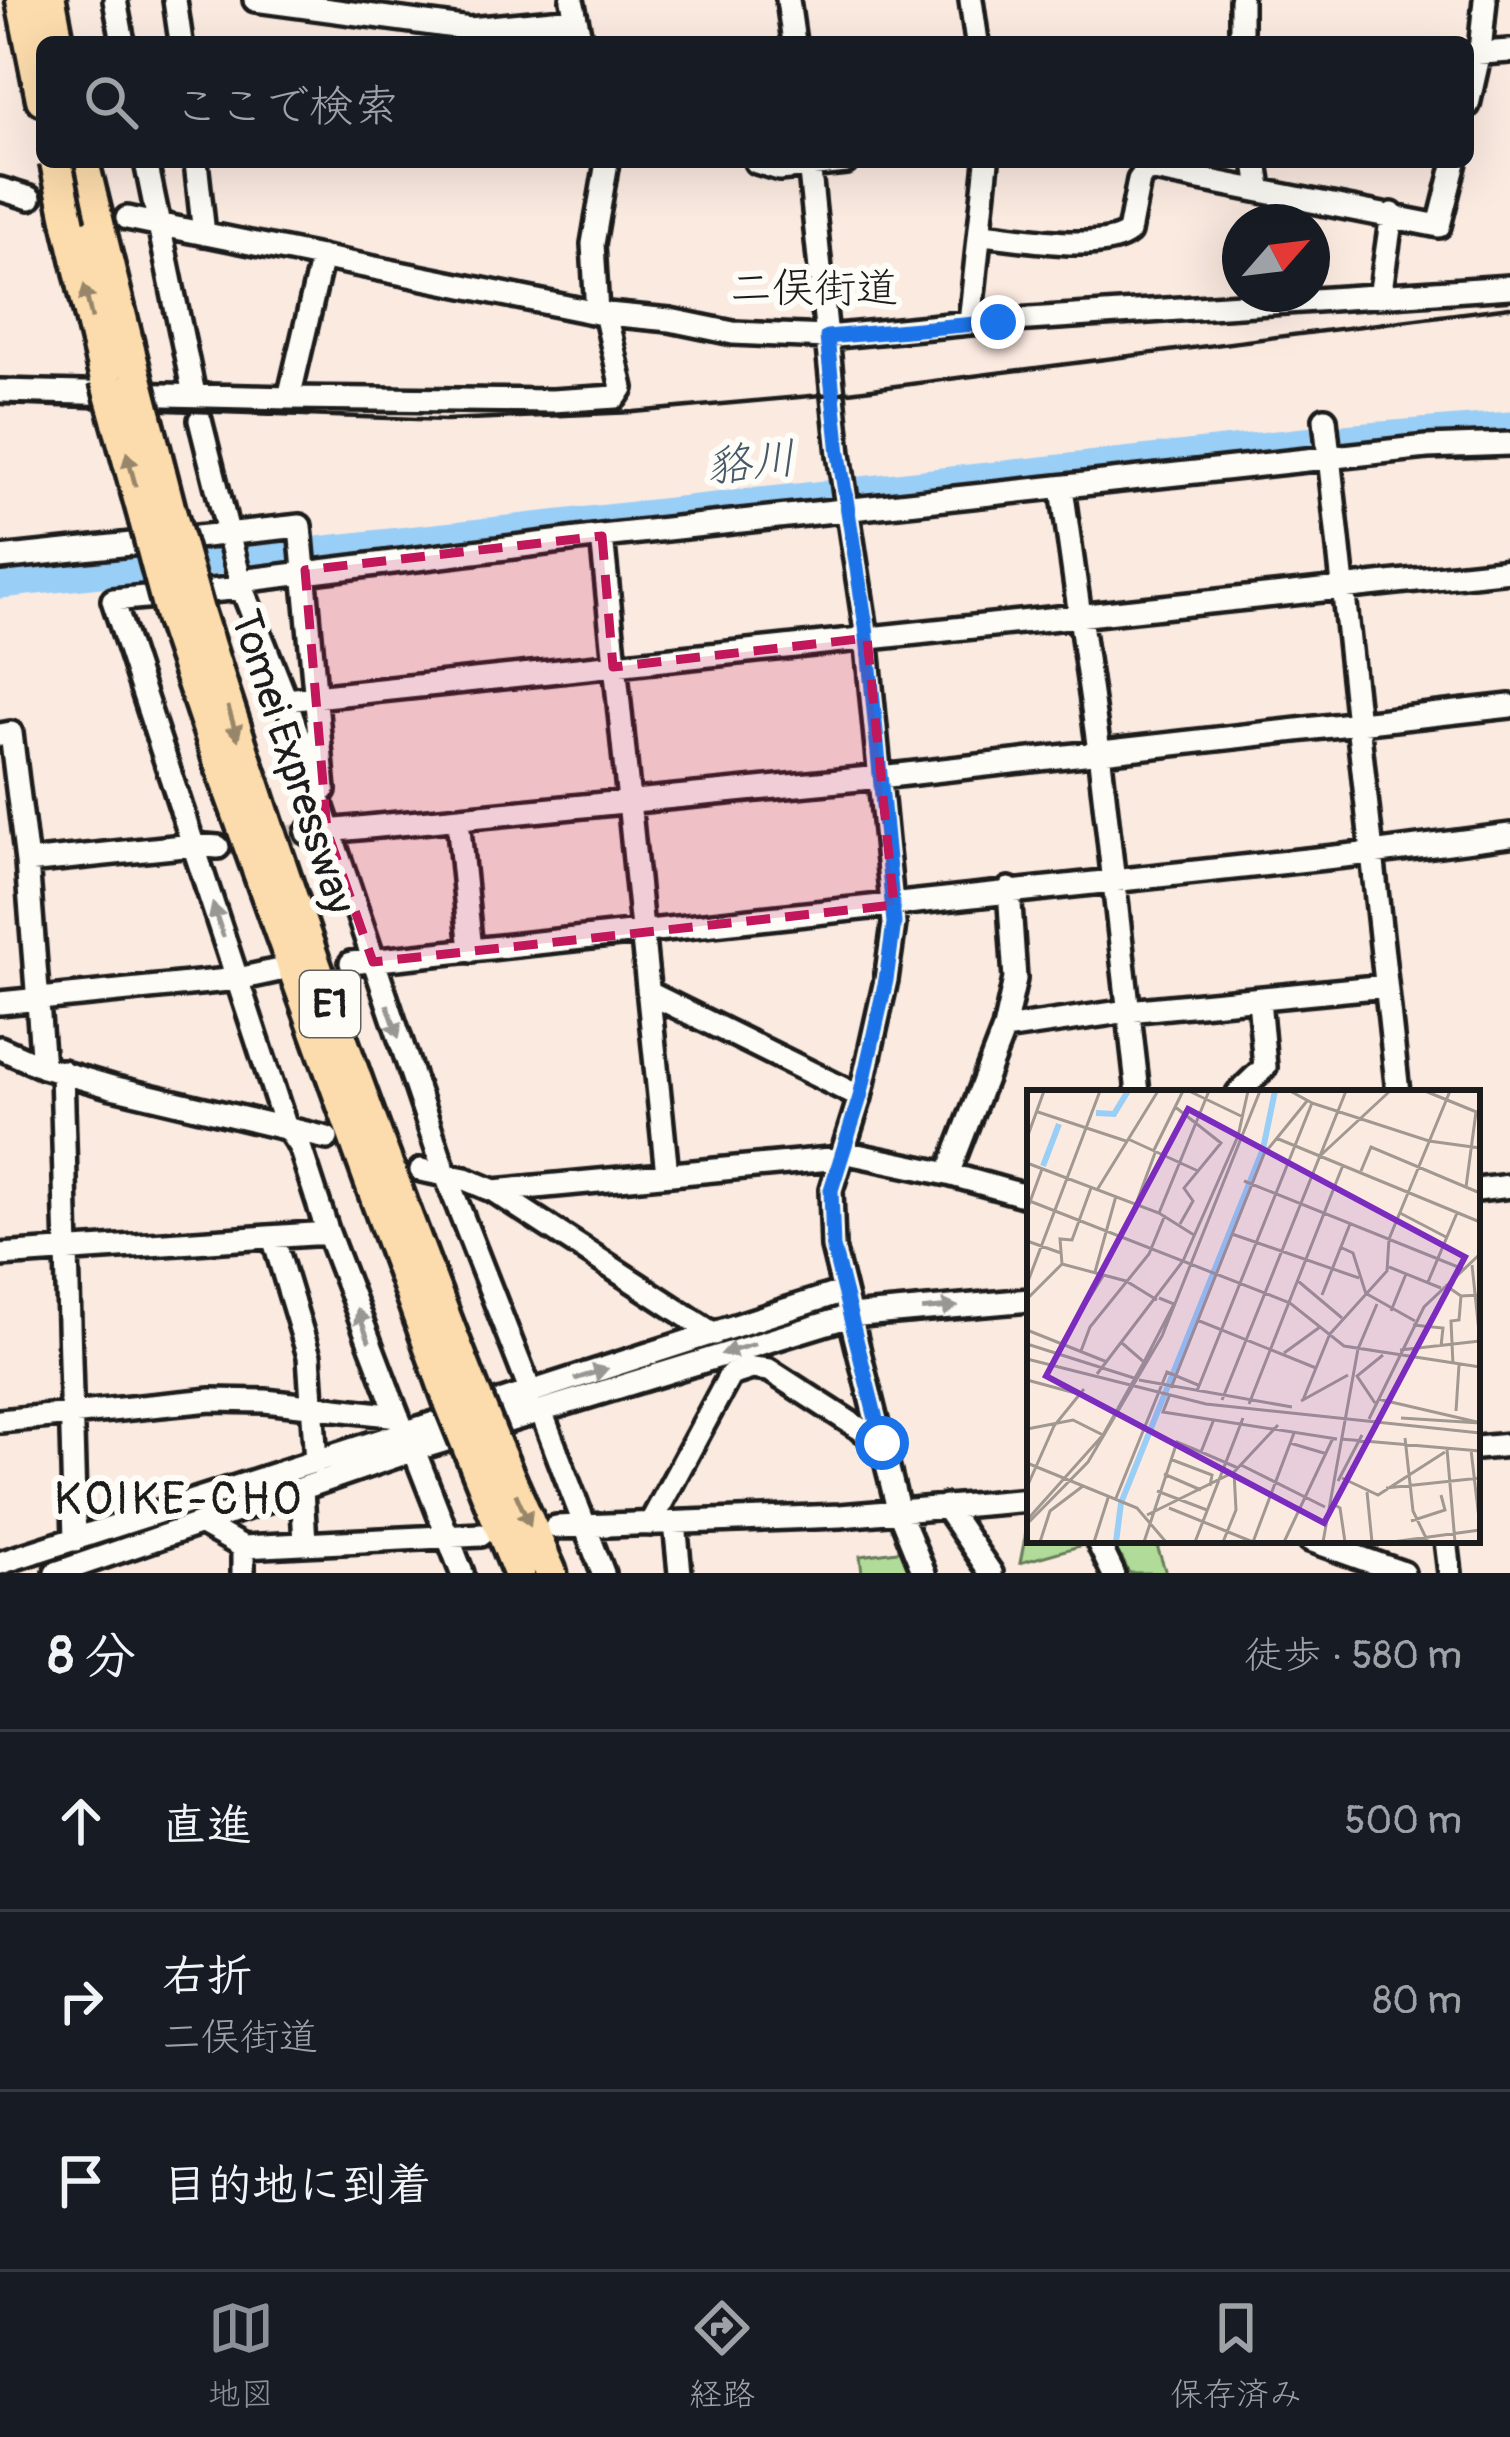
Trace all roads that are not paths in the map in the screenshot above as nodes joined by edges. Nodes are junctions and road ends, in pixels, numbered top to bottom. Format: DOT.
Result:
graph roads {
  1 [pos="22,0"];
  2 [pos="50,0"];
  3 [pos="116,0"];
  4 [pos="175,0"];
  5 [pos="255,0"];
  6 [pos="788,0"];
  7 [pos="971,0"];
  8 [pos="1241,0"];
  9 [pos="1485,0"];
  10 [pos="573,9"];
  11 [pos="57,36"];
  12 [pos="122,36"];
  13 [pos="180,36"];
  14 [pos="793,36"];
  15 [pos="975,36"];
  16 [pos="1241,36"];
  17 [pos="1510,51"];
  18 [pos="1474,53"];
  19 [pos="36,69"];
  20 [pos="57,168"];
  21 [pos="84,168"];
  22 [pos="147,168"];
  23 [pos="197,168"];
  24 [pos="606,168"];
  25 [pos="810,168"];
  26 [pos="987,168"];
  27 [pos="1257,168"];
  28 [pos="1454,168"];
  29 [pos="1260,188"];
  30 [pos="0,189"];
  31 [pos="30,198"];
  32 [pos="1392,214"];
  33 [pos="127,218"];
  34 [pos="158,225"];
  35 [pos="204,234"];
  36 [pos="982,234"];
  37 [pos="322,257"];
  38 [pos="1510,287"];
  39 [pos="1380,297"];
  40 [pos="601,313"];
  41 [pos="970,323"];
  42 [pos="827,337"];
  43 [pos="121,379"];
  44 [pos="0,391"];
  45 [pos="194,394"];
  46 [pos="289,398"];
  47 [pos="1324,419"];
  48 [pos="200,420"];
  49 [pos="1510,444"];
  50 [pos="1329,458"];
  51 [pos="1062,488"];
  52 [pos="849,509"];
  53 [pos="228,534"];
  54 [pos="602,536"];
  55 [pos="0,558"];
  56 [pos="304,570"];
  57 [pos="1510,570"];
  58 [pos="241,582"];
  59 [pos="1343,586"];
  60 [pos="1078,618"];
  61 [pos="867,638"];
  62 [pos="613,667"];
  63 [pos="318,696"];
  64 [pos="286,700"];
  65 [pos="1510,706"];
  66 [pos="1356,723"];
  67 [pos="0,735"];
  68 [pos="1099,751"];
  69 [pos="880,777"];
  70 [pos="627,802"];
  71 [pos="458,818"];
  72 [pos="320,828"];
  73 [pos="1510,835"];
  74 [pos="193,845"];
  75 [pos="218,847"];
  76 [pos="1372,853"];
  77 [pos="27,862"];
  78 [pos="1113,881"];
  79 [pos="1009,889"];
  80 [pos="893,905"];
  81 [pos="644,932"];
  82 [pos="471,951"];
  83 [pos="362,963"];
  84 [pos="275,971"];
  85 [pos="238,979"];
  86 [pos="1386,986"];
  87 [pos="651,994"];
  88 [pos="40,998"];
  89 [pos="1258,999"];
  90 [pos="0,1004"];
  91 [pos="1128,1011"];
  92 [pos="1004,1029"];
  93 [pos="5,1057"];
  94 [pos="52,1069"];
  95 [pos="1138,1090"];
  96 [pos="1241,1090"];
  97 [pos="1397,1090"];
  98 [pos="860,1097"];
  99 [pos="285,1125"];
  100 [pos="327,1138"];
  101 [pos="842,1155"];
  102 [pos="433,1172"];
  103 [pos="667,1174"];
  104 [pos="948,1174"];
  105 [pos="1510,1186"];
  106 [pos="1480,1190"];
  107 [pos="494,1191"];
  108 [pos="1027,1196"];
  109 [pos="328,1233"];
  110 [pos="273,1237"];
  111 [pos="67,1252"];
  112 [pos="0,1255"];
  113 [pos="844,1292"];
  114 [pos="1027,1300"];
  115 [pos="850,1316"];
  116 [pos="714,1334"];
  117 [pos="536,1402"];
  118 [pos="311,1409"];
  119 [pos="73,1412"];
  120 [pos="0,1421"];
  121 [pos="406,1434"];
  122 [pos="882,1443"];
  123 [pos="1510,1445"];
  124 [pos="1480,1448"];
  125 [pos="483,1450"];
  126 [pos="316,1462"];
  127 [pos="302,1489"];
  128 [pos="1027,1500"];
  129 [pos="945,1506"];
  130 [pos="898,1509"];
  131 [pos="675,1523"];
  132 [pos="202,1524"];
  133 [pos="650,1524"];
  134 [pos="586,1526"];
  135 [pos="556,1527"];
  136 [pos="481,1534"];
  137 [pos="449,1536"];
  138 [pos="75,1540"];
  139 [pos="305,1543"];
  140 [pos="1098,1543"];
  141 [pos="1446,1543"];
  142 [pos="243,1547"];
  143 [pos="1323,1549"];
  144 [pos="0,1563"];
  145 [pos="105,1565"];
  146 [pos="56,1573"];
  147 [pos="243,1573"];
  148 [pos="462,1573"];
  149 [pos="519,1573"];
  150 [pos="551,1573"];
  151 [pos="603,1573"];
  152 [pos="680,1573"];
  153 [pos="924,1573"];
  154 [pos="991,1573"];
  155 [pos="1114,1573"];
  156 [pos="1403,1573"];
  157 [pos="1450,1573"];
  1 -- 19 [label="highway"];
  2 -- 11 [label="highway"];
  3 -- 12 [label="street"];
  4 -- 13 [label="street"];
  5 -- 10 [label="street"];
  6 -- 14 [label="street"];
  7 -- 15 [label="street"];
  8 -- 16 [label="street"];
  9 -- 18 [label="street"];
  17 -- 18 [label="street"];
  43 -- 20 [label="highway, Tomei Expressway / E1, one-way, bridge"];
  21 -- 43 [label="highway, Tomei Expressway / E1"];
  22 -- 34 [label="street"];
  23 -- 35 [label="street"];
  24 -- 40 [label="street"];
  25 -- 42 [label="street"];
  26 -- 36 [label="street"];
  27 -- 29 [label="street"];
  28 -- 32 [label="street"];
  29 -- 32 [label="street"];
  29 -- 36 [label="street"];
  30 -- 31 [label="street"];
  32 -- 39 [label="street"];
  33 -- 34 [label="street, 二俣街道"];
  34 -- 35 [label="street, 二俣街道"];
  34 -- 45 [label="street"];
  35 -- 37 [label="street, 二俣街道"];
  36 -- 41 [label="street"];
  37 -- 40 [label="street, 二俣街道"];
  37 -- 46 [label="street"];
  38 -- 39 [label="street, 二俣街道"];
  39 -- 41 [label="street, 二俣街道"];
  40 -- 42 [label="street, 二俣街道"];
  40 -- 46 [label="street"];
  41 -- 42 [label="street, 二俣街道"];
  42 -- 52 [label="street"];
  43 -- 125 [label="highway, Tomei Expressway / E1, bridge"];
  44 -- 45 [label="street"];
  45 -- 46 [label="street"];
  47 -- 50 [label="street"];
  48 -- 53 [label="street"];
  49 -- 50 [label="street"];
  50 -- 51 [label="street"];
  50 -- 59 [label="street"];
  51 -- 52 [label="street"];
  51 -- 60 [label="street"];
  52 -- 54 [label="street"];
  52 -- 61 [label="street"];
  53 -- 55 [label="street"];
  53 -- 56 [label="street"];
  53 -- 58 [label="street"];
  54 -- 56 [label="street"];
  54 -- 62 [label="street"];
  56 -- 58 [label="street"];
  56 -- 63 [label="street"];
  57 -- 59 [label="street"];
  58 -- 64 [label="street"];
  58 -- 74 [label="street"];
  59 -- 60 [label="street"];
  59 -- 66 [label="street"];
  60 -- 61 [label="street"];
  60 -- 68 [label="street"];
  61 -- 62 [label="street"];
  61 -- 69 [label="street"];
  62 -- 63 [label="street"];
  62 -- 70 [label="street"];
  63 -- 64 [label="street"];
  63 -- 72 [label="street"];
  64 -- 72 [label="street"];
  65 -- 66 [label="street"];
  66 -- 68 [label="street"];
  66 -- 76 [label="street"];
  67 -- 77 [label="street"];
  68 -- 69 [label="street"];
  68 -- 78 [label="street"];
  69 -- 70 [label="street"];
  69 -- 80 [label="street"];
  70 -- 71 [label="street"];
  70 -- 81 [label="street"];
  71 -- 72 [label="street"];
  71 -- 82 [label="street"];
  72 -- 83 [label="street"];
  73 -- 76 [label="street"];
  74 -- 75 [label="street"];
  74 -- 77 [label="street"];
  85 -- 74 [label="street, one-way"];
  76 -- 78 [label="street"];
  76 -- 86 [label="street"];
  77 -- 88 [label="street"];
  78 -- 79 [label="street"];
  78 -- 91 [label="street"];
  79 -- 80 [label="street"];
  79 -- 92 [label="street"];
  80 -- 81 [label="street"];
  80 -- 98 [label="street"];
  81 -- 82 [label="street"];
  81 -- 87 [label="street"];
  82 -- 83 [label="street"];
  83 -- 102 [label="street, one-way"];
  84 -- 85 [label="street"];
  85 -- 88 [label="street"];
  85 -- 99 [label="street"];
  86 -- 89 [label="street"];
  86 -- 97 [label="street"];
  87 -- 98 [label="street"];
  87 -- 103 [label="street"];
  88 -- 90 [label="street"];
  88 -- 94 [label="street"];
  89 -- 91 [label="street"];
  89 -- 96 [label="street"];
  91 -- 92 [label="street"];
  91 -- 95 [label="street"];
  92 -- 104 [label="street"];
  93 -- 94 [label="street"];
  94 -- 99 [label="street"];
  94 -- 111 [label="street"];
  98 -- 101 [label="street"];
  99 -- 100 [label="street"];
  99 -- 109 [label="street"];
  101 -- 103 [label="street"];
  101 -- 104 [label="street"];
  101 -- 113 [label="street"];
  102 -- 107 [label="street"];
  102 -- 117 [label="street"];
  103 -- 107 [label="street"];
  104 -- 108 [label="street"];
  105 -- 106 [label="street"];
  107 -- 116 [label="street"];
  109 -- 110 [label="street"];
  121 -- 109 [label="street, one-way"];
  110 -- 111 [label="street"];
  110 -- 118 [label="street"];
  111 -- 112 [label="street"];
  111 -- 119 [label="street"];
  113 -- 115 [label="street"];
  113 -- 116 [label="street"];
  115 -- 114 [label="street, one-way"];
  115 -- 117 [label="street, one-way"];
  115 -- 122 [label="street"];
  117 -- 116 [label="street, one-way"];
  117 -- 121 [label="street"];
  117 -- 134 [label="street"];
  118 -- 119 [label="street"];
  118 -- 121 [label="street"];
  118 -- 126 [label="street"];
  119 -- 120 [label="street"];
  119 -- 138 [label="street"];
  121 -- 126 [label="street"];
  121 -- 127 [label="street"];
  121 -- 137 [label="street"];
  122 -- 130 [label="street"];
  122 -- 133 [label="street"];
  123 -- 124 [label="street"];
  125 -- 149 [label="highway, Tomei Expressway / E1"];
  125 -- 150 [label="highway, Tomei Expressway / E1, one-way"];
  126 -- 138 [label="street"];
  127 -- 132 [label="street"];
  127 -- 139 [label="street"];
  128 -- 129 [label="street"];
  129 -- 130 [label="street"];
  129 -- 154 [label="street"];
  130 -- 131 [label="street"];
  130 -- 153 [label="street"];
  131 -- 133 [label="street"];
  131 -- 152 [label="street"];
  132 -- 142 [label="street"];
  132 -- 145 [label="street"];
  133 -- 134 [label="street"];
  134 -- 135 [label="street"];
  134 -- 151 [label="street"];
  136 -- 137 [label="street"];
  137 -- 139 [label="street"];
  137 -- 148 [label="street"];
  138 -- 144 [label="street"];
  139 -- 142 [label="street"];
  140 -- 155 [label="street"];
  141 -- 157 [label="street"];
  142 -- 147 [label="street"];
  143 -- 156 [label="street"];
  145 -- 146 [label="street"];
}
